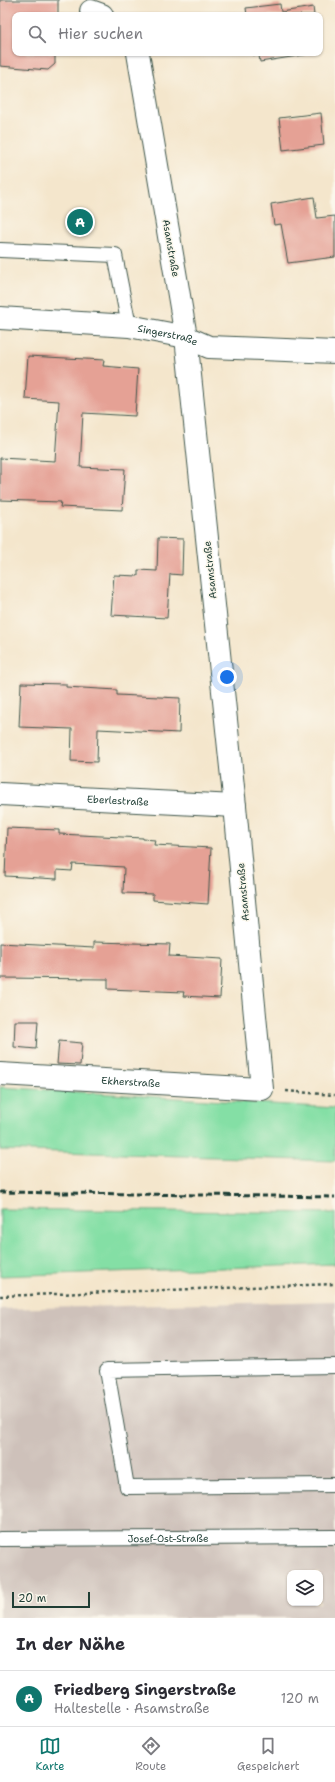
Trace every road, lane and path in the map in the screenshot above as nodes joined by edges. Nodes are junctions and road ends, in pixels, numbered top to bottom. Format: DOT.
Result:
graph roads {
  1 [pos="139,56"];
  2 [pos="0,250"];
  3 [pos="0,318"];
  4 [pos="129,326"];
  5 [pos="186,337"];
  6 [pos="335,352"];
  7 [pos="0,794"];
  8 [pos="235,806"];
  9 [pos="0,1074"];
  10 [pos="262,1089"];
  11 [pos="335,1095"];
  12 [pos="335,1284"];
  13 [pos="0,1296"];
  14 [pos="335,1366"];
  15 [pos="335,1485"];
  16 [pos="335,1537"];
  17 [pos="0,1539"];
  1 -- 5 [label="street, Asamstraße"];
  2 -- 4 [label="lane"];
  3 -- 4 [label="street, Singerstraße"];
  4 -- 5 [label="street, Singerstraße"];
  5 -- 6 [label="street, Singerstraße"];
  5 -- 8 [label="street, Asamstraße"];
  7 -- 8 [label="street, Eberlestraße"];
  8 -- 10 [label="street, Asamstraße"];
  9 -- 10 [label="street, Ekherstraße"];
  10 -- 11 [label="path"];
  12 -- 13 [label="path"];
  14 -- 15 [label="lane"];
  16 -- 17 [label="lane, Josef-Ost-Straße"];
}
